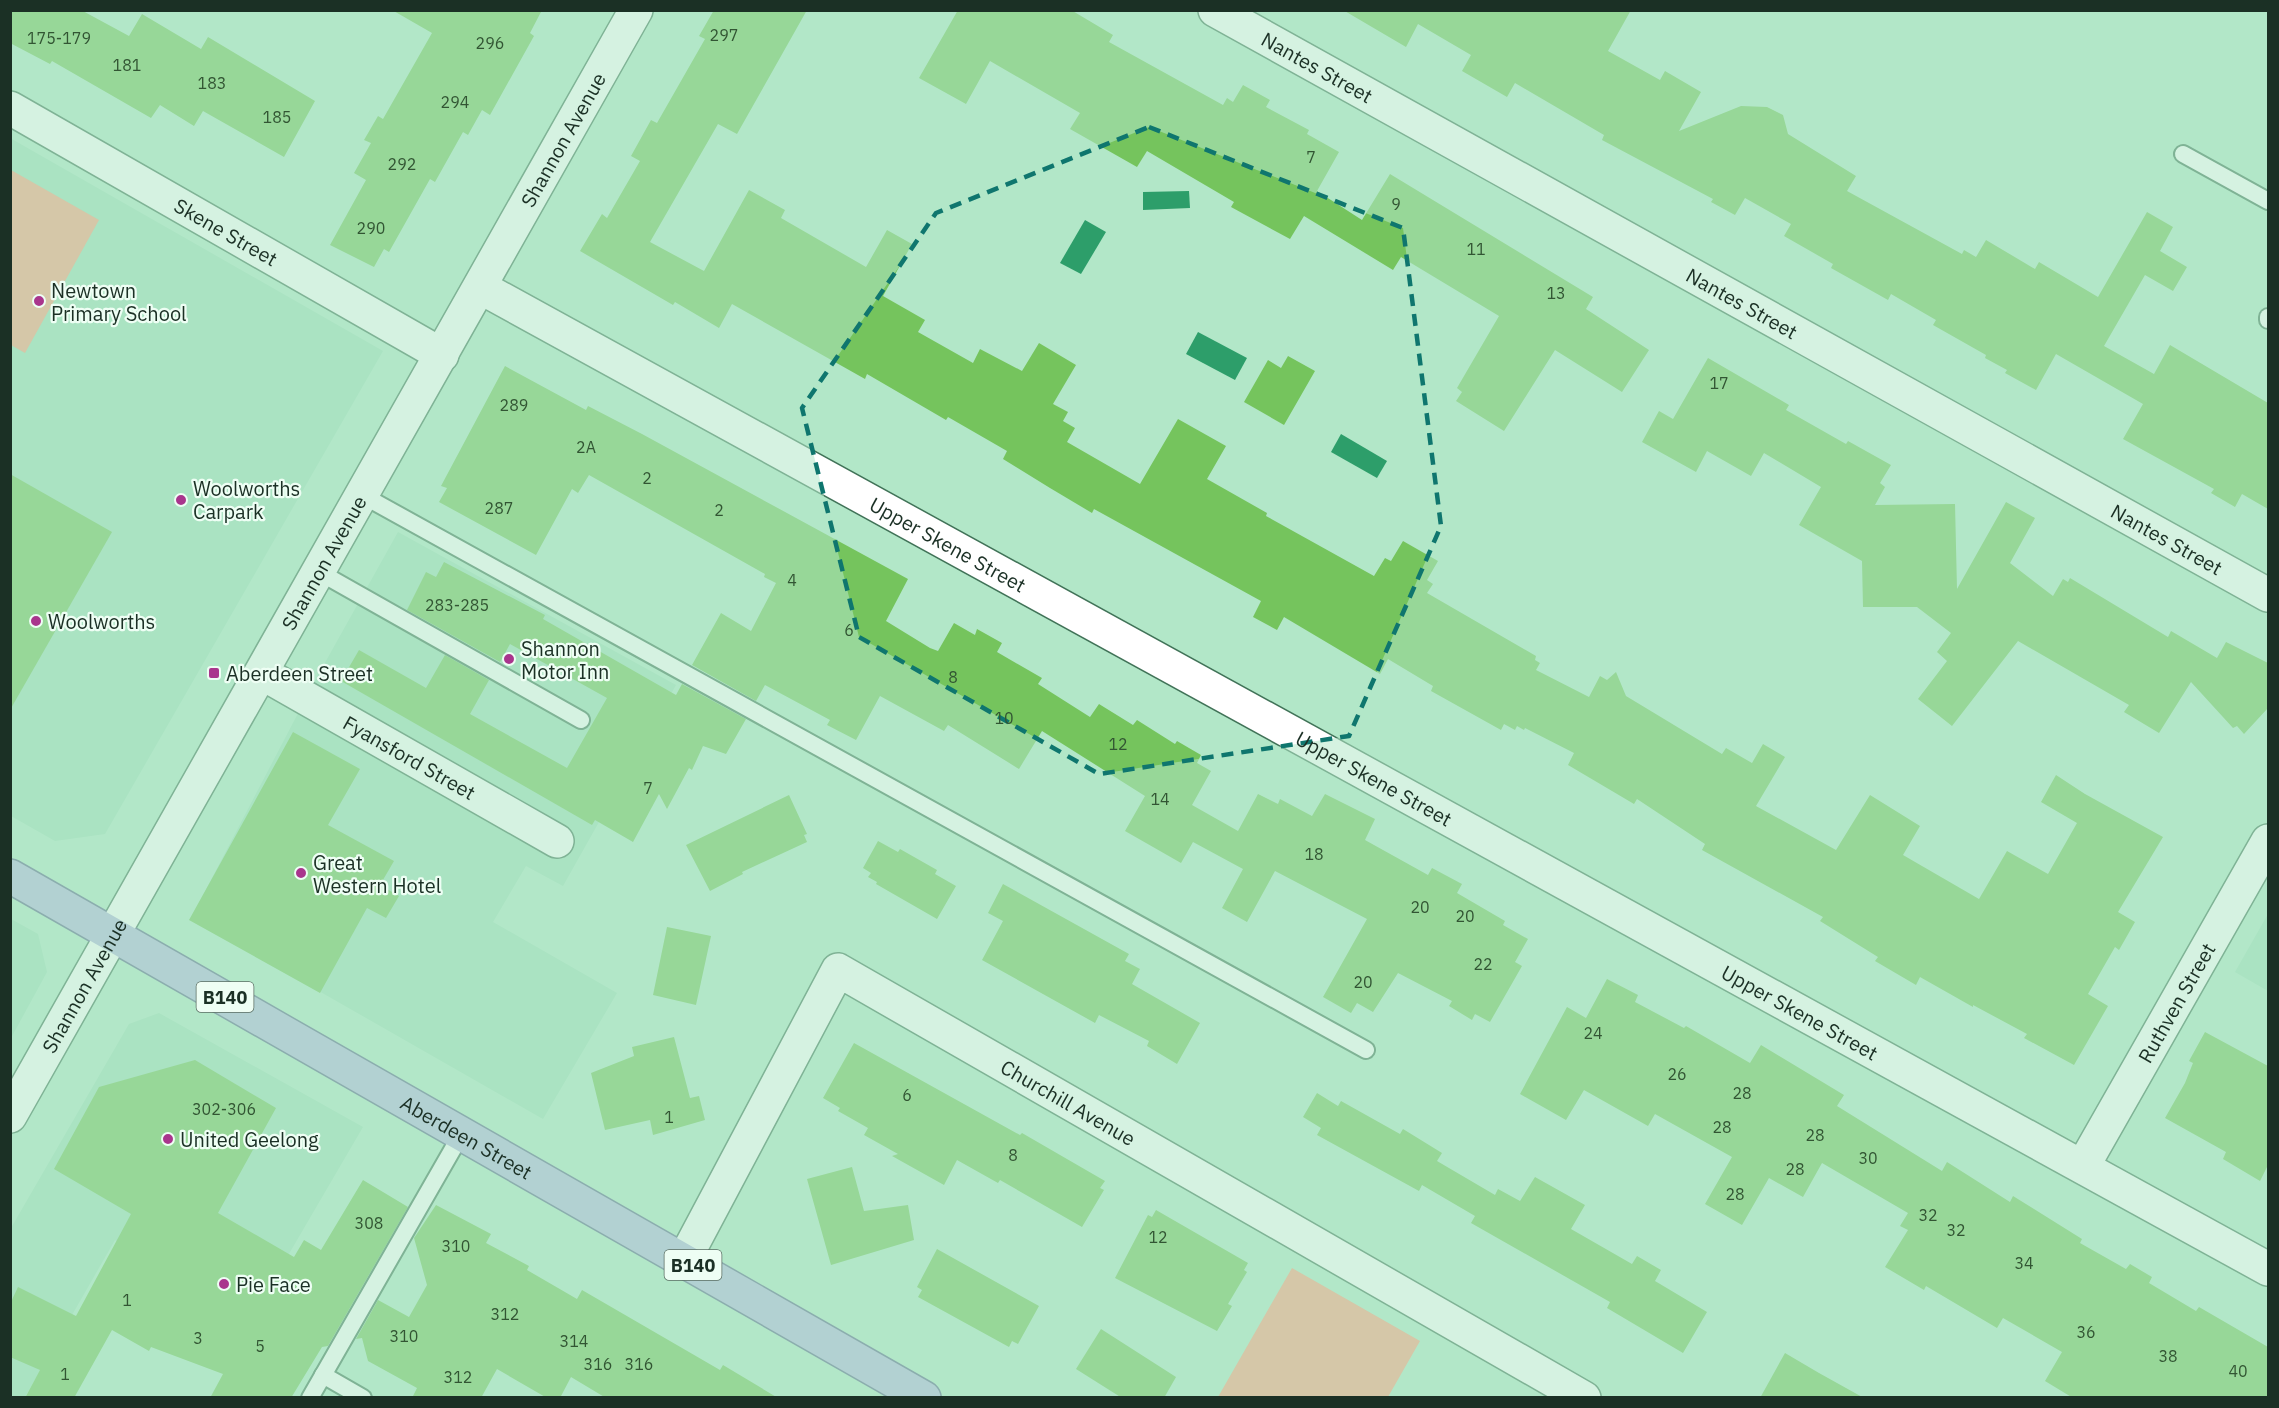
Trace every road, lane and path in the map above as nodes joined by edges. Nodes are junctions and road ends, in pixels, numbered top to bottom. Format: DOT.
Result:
graph roads {
  1 [pos="636,10"];
  2 [pos="1215,10"];
  3 [pos="10,108"];
  4 [pos="2183,154"];
  5 [pos="2268,201"];
  6 [pos="480,287"];
  7 [pos="442,355"];
  8 [pos="362,495"];
  9 [pos="319,572"];
  10 [pos="2268,595"];
  11 [pos="261,673"];
  12 [pos="581,720"];
  13 [pos="557,841"];
  14 [pos="2268,841"];
  15 [pos="10,876"];
  16 [pos="115,934"];
  17 [pos="1366,1050"];
  18 [pos="10,1116"];
  19 [pos="462,1133"];
  20 [pos="2083,1167"];
  21 [pos="684,1260"];
  22 [pos="2268,1269"];
  23 [pos="323,1375"];
  24 [pos="310,1398"];
  25 [pos="363,1398"];
  26 [pos="924,1398"];
  27 [pos="1584,1398"];
  1 -- 6 [label="street, Shannon Avenue"];
  2 -- 10 [label="street, Nantes Street"];
  3 -- 7 [label="street, Skene Street"];
  4 -- 5 [label="lane"];
  6 -- 7 [label="street, Shannon Avenue"];
  6 -- 20 [label="street, Upper Skene Street"];
  7 -- 8 [label="street, Shannon Avenue"];
  8 -- 9 [label="street, Shannon Avenue"];
  8 -- 17 [label="lane"];
  9 -- 11 [label="street, Shannon Avenue"];
  9 -- 12 [label="lane"];
  11 -- 13 [label="street, Fyansford Street"];
  11 -- 16 [label="street, Shannon Avenue"];
  14 -- 20 [label="street, Ruthven Street"];
  15 -- 16 [label="main road, Aberdeen Street / B140"];
  16 -- 18 [label="street, Shannon Avenue"];
  16 -- 19 [label="main road, Aberdeen Street / B140"];
  19 -- 21 [label="main road, Aberdeen Street / B140"];
  19 -- 23 [label="lane"];
  20 -- 22 [label="street, Upper Skene Street"];
  21 -- 26 [label="main road, Aberdeen Street / B140"];
  21 -- 27 [label="street, Churchill Avenue"];
  23 -- 24 [label="lane"];
  23 -- 25 [label="lane"];
}
